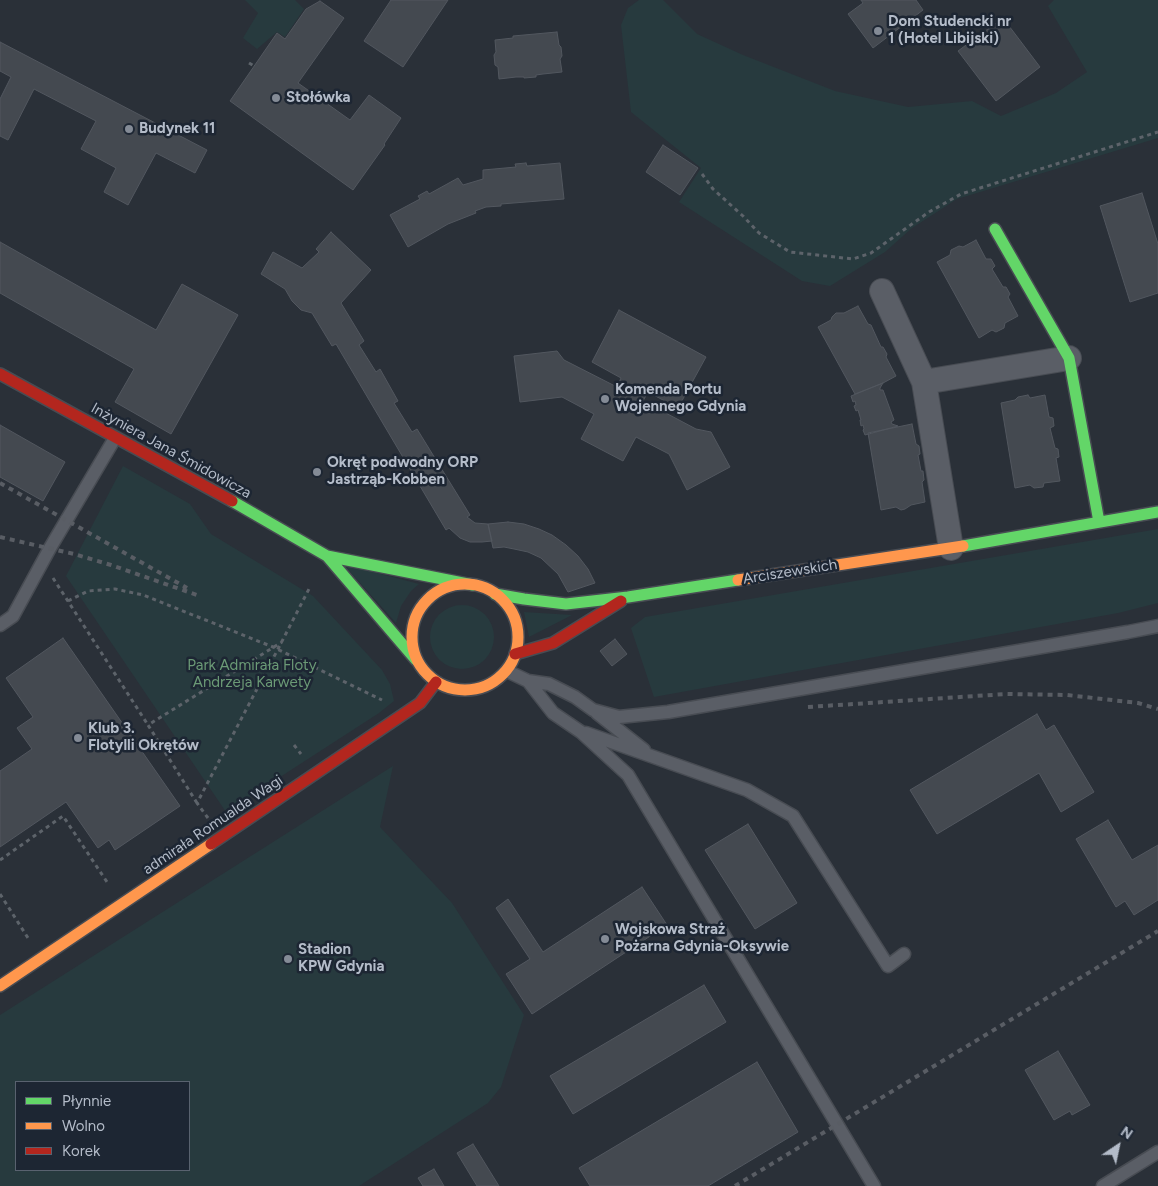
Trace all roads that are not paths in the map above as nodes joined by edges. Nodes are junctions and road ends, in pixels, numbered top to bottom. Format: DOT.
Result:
graph roads {
  1 [pos="995,229"];
  2 [pos="882,291"];
  3 [pos="1069,358"];
  4 [pos="0,374"];
  5 [pos="924,382"];
  6 [pos="115,438"];
  7 [pos="1158,512"];
  8 [pos="1099,522"];
  9 [pos="951,548"];
  10 [pos="327,556"];
  11 [pos="473,585"];
  12 [pos="495,594"];
  13 [pos="628,597"];
  14 [pos="0,625"];
  15 [pos="1158,626"];
  16 [pos="515,654"];
  17 [pos="417,662"];
  18 [pos="507,671"];
  19 [pos="436,682"];
  20 [pos="528,682"];
  21 [pos="593,710"];
  22 [pos="581,732"];
  23 [pos="652,757"];
  24 [pos="904,954"];
  25 [pos="0,986"];
  26 [pos="1158,1152"];
  27 [pos="874,1186"];
  28 [pos="1103,1186"];
  1 -- 3 [label="street"];
  2 -- 5 [label="street"];
  3 -- 5 [label="street"];
  3 -- 8 [label="street"];
  4 -- 6 [label="street, Inżyniera Jana Śmidowicza"];
  5 -- 9 [label="street"];
  6 -- 10 [label="street, Inżyniera Jana Śmidowicza"];
  6 -- 14 [label="lane"];
  7 -- 8 [label="street, Arciszewskich"];
  8 -- 9 [label="street, Arciszewskich"];
  9 -- 13 [label="street, Arciszewskich"];
  10 -- 11 [label="street, Inżyniera Jana Śmidowicza"];
  10 -- 17 [label="street, Inżyniera Jana Śmidowicza"];
  11 -- 12 [label="street"];
  11 -- 17 [label="street"];
  12 -- 13 [label="street, Arciszewskich"];
  12 -- 16 [label="street"];
  13 -- 16 [label="street, Arciszewskich"];
  15 -- 21 [label="lane"];
  16 -- 18 [label="street"];
  17 -- 19 [label="street"];
  18 -- 19 [label="street"];
  18 -- 20 [label="lane"];
  19 -- 25 [label="street, admirała Romualda Wagi"];
  20 -- 21 [label="lane"];
  20 -- 22 [label="lane"];
  21 -- 23 [label="lane"];
  22 -- 23 [label="lane"];
  22 -- 27 [label="lane"];
  23 -- 24 [label="lane"];
  26 -- 28 [label="lane"];
}
